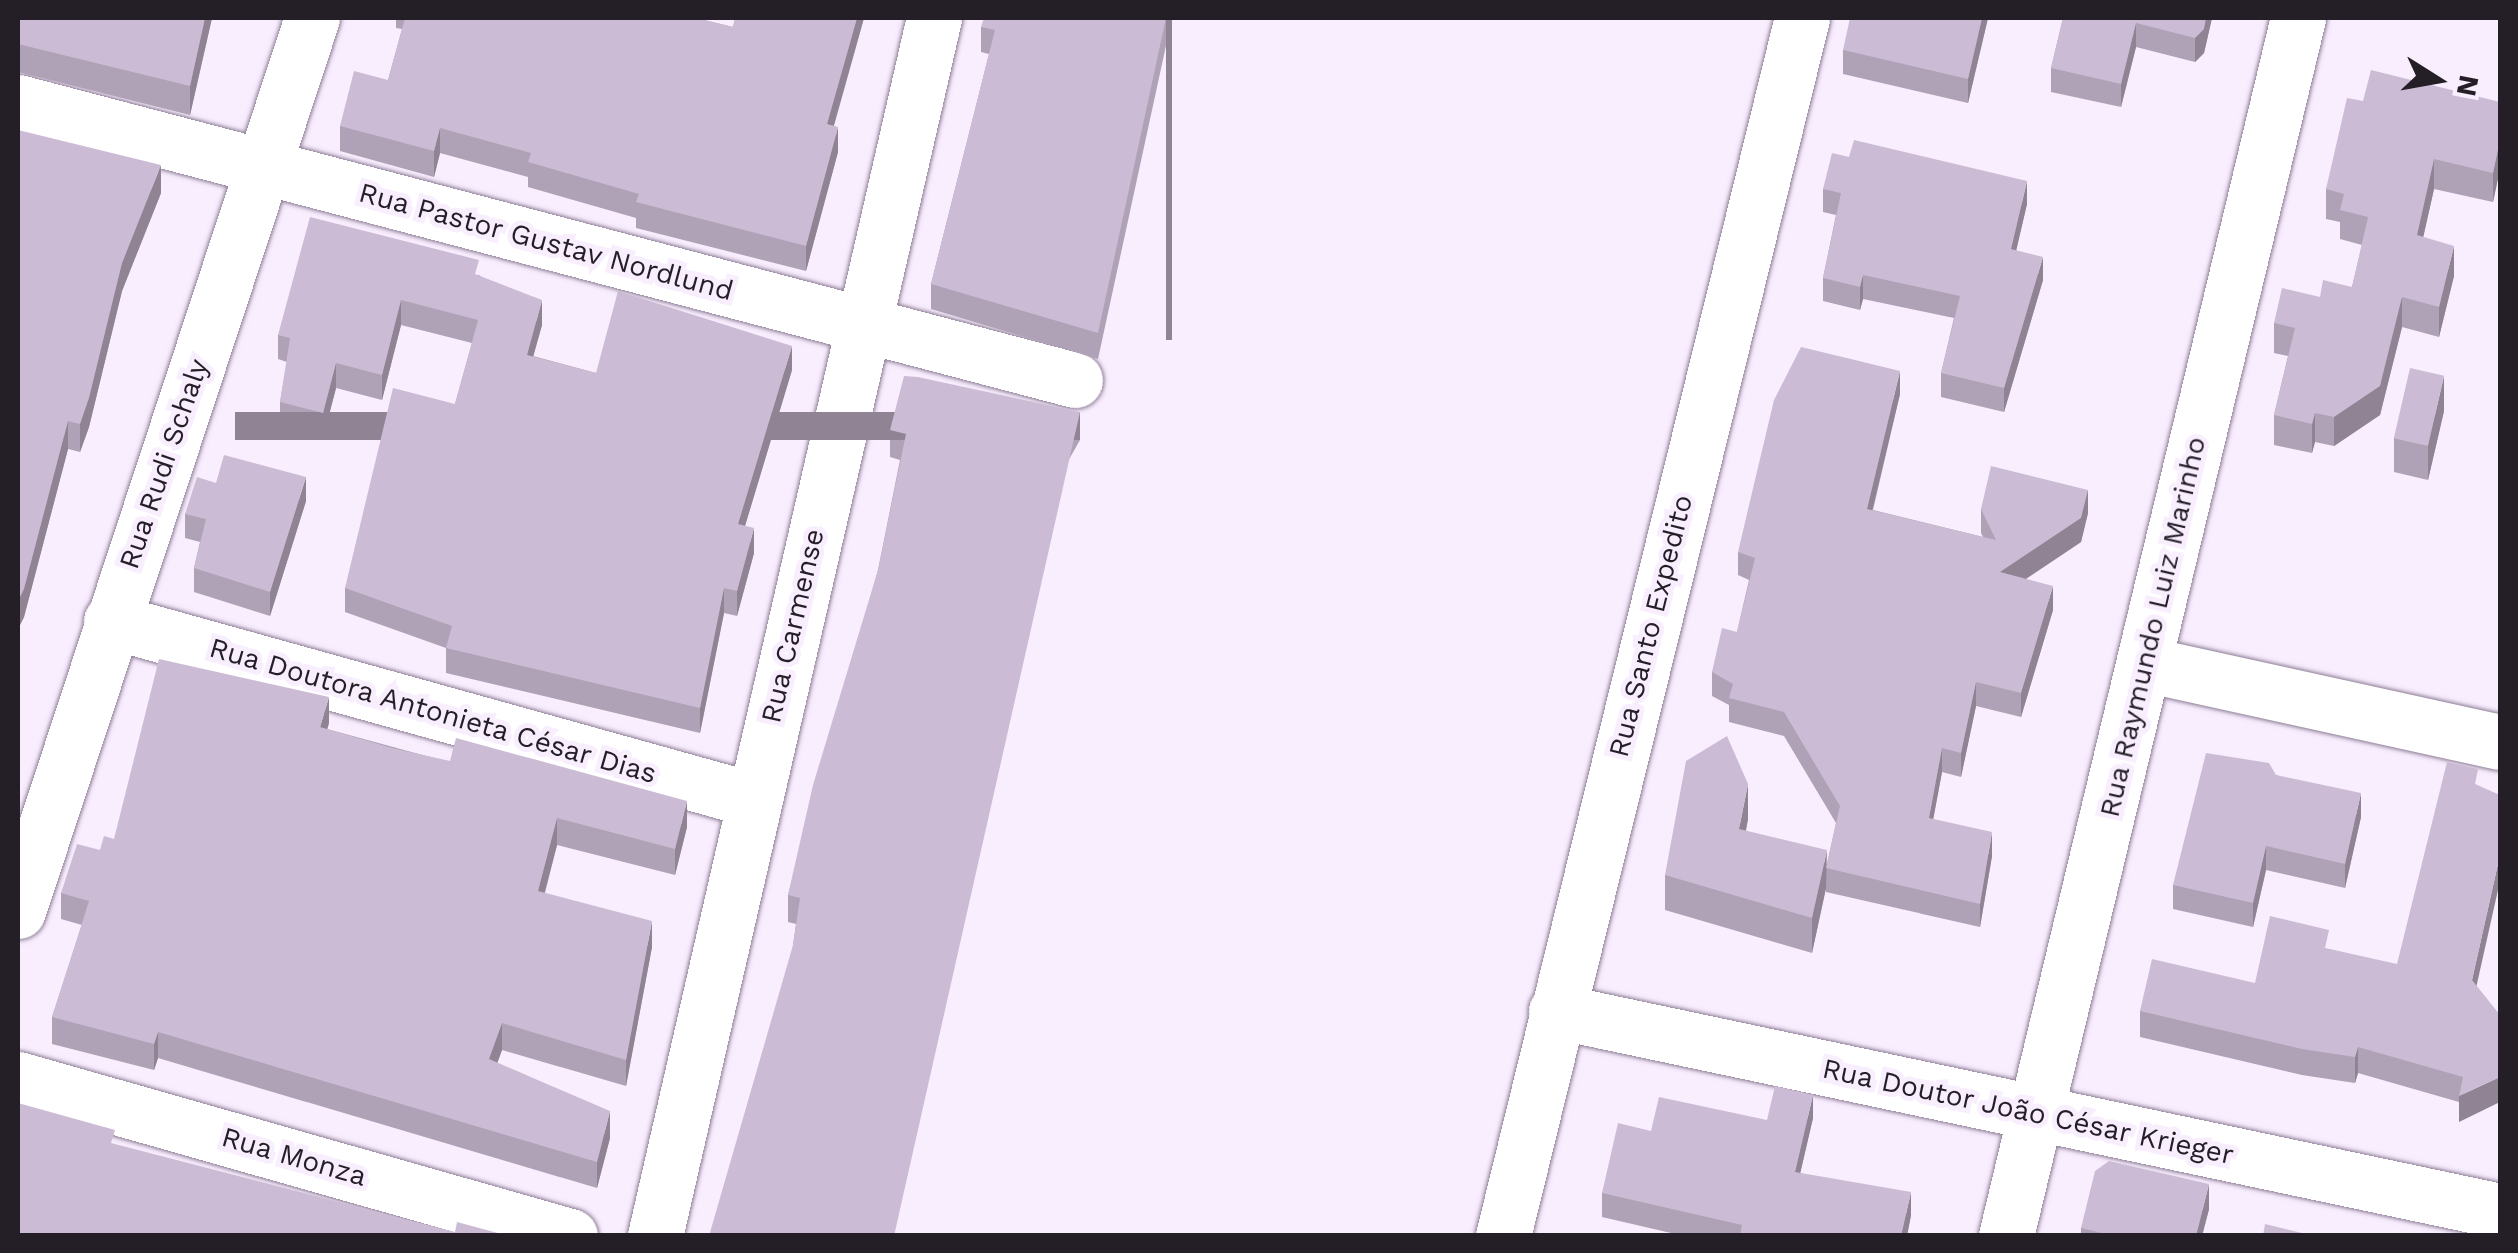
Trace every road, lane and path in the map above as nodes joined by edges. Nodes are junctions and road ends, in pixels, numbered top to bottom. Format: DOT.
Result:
graph roads {
  1 [pos="312,18"];
  2 [pos="934,18"];
  3 [pos="1802,18"];
  4 [pos="2298,18"];
  5 [pos="18,102"];
  6 [pos="264,167"];
  7 [pos="860,325"];
  8 [pos="1075,380"];
  9 [pos="111,621"];
  10 [pos="2145,664"];
  11 [pos="2500,742"];
  12 [pos="754,800"];
  13 [pos="18,911"];
  14 [pos="1556,1011"];
  15 [pos="18,1079"];
  16 [pos="2035,1114"];
  17 [pos="2500,1211"];
  18 [pos="570,1236"];
  19 [pos="655,1236"];
  20 [pos="1502,1236"];
  21 [pos="2006,1236"];
  1 -- 6 [label="street, Rua Rudi Schaly"];
  2 -- 7 [label="street, Rua Carmense"];
  3 -- 14 [label="street, Rua Santo Expedito"];
  4 -- 10 [label="street, Rua Raymundo Luiz Marinho"];
  5 -- 6 [label="street, Rua Pastor Gustav Nordlund"];
  6 -- 7 [label="street, Rua Pastor Gustav Nordlund"];
  6 -- 9 [label="street, Rua Rudi Schaly"];
  7 -- 8 [label="street, Rua Pastor Gustav Nordlund"];
  7 -- 12 [label="street, Rua Carmense"];
  9 -- 12 [label="street, Rua Doutora Antonieta César Dias"];
  9 -- 13 [label="street, Rua Rudi Schaly"];
  10 -- 11 [label="street"];
  10 -- 16 [label="street, Rua Raymundo Luiz Marinho"];
  12 -- 19 [label="street, Rua Carmense"];
  14 -- 16 [label="street, Rua Doutor João César Krieger"];
  14 -- 20 [label="street, Rua Santo Expedito"];
  15 -- 18 [label="street, Rua Monza"];
  16 -- 17 [label="street, Rua Doutor João César Krieger"];
  16 -- 21 [label="street, Rua Raymundo Luiz Marinho"];
}
